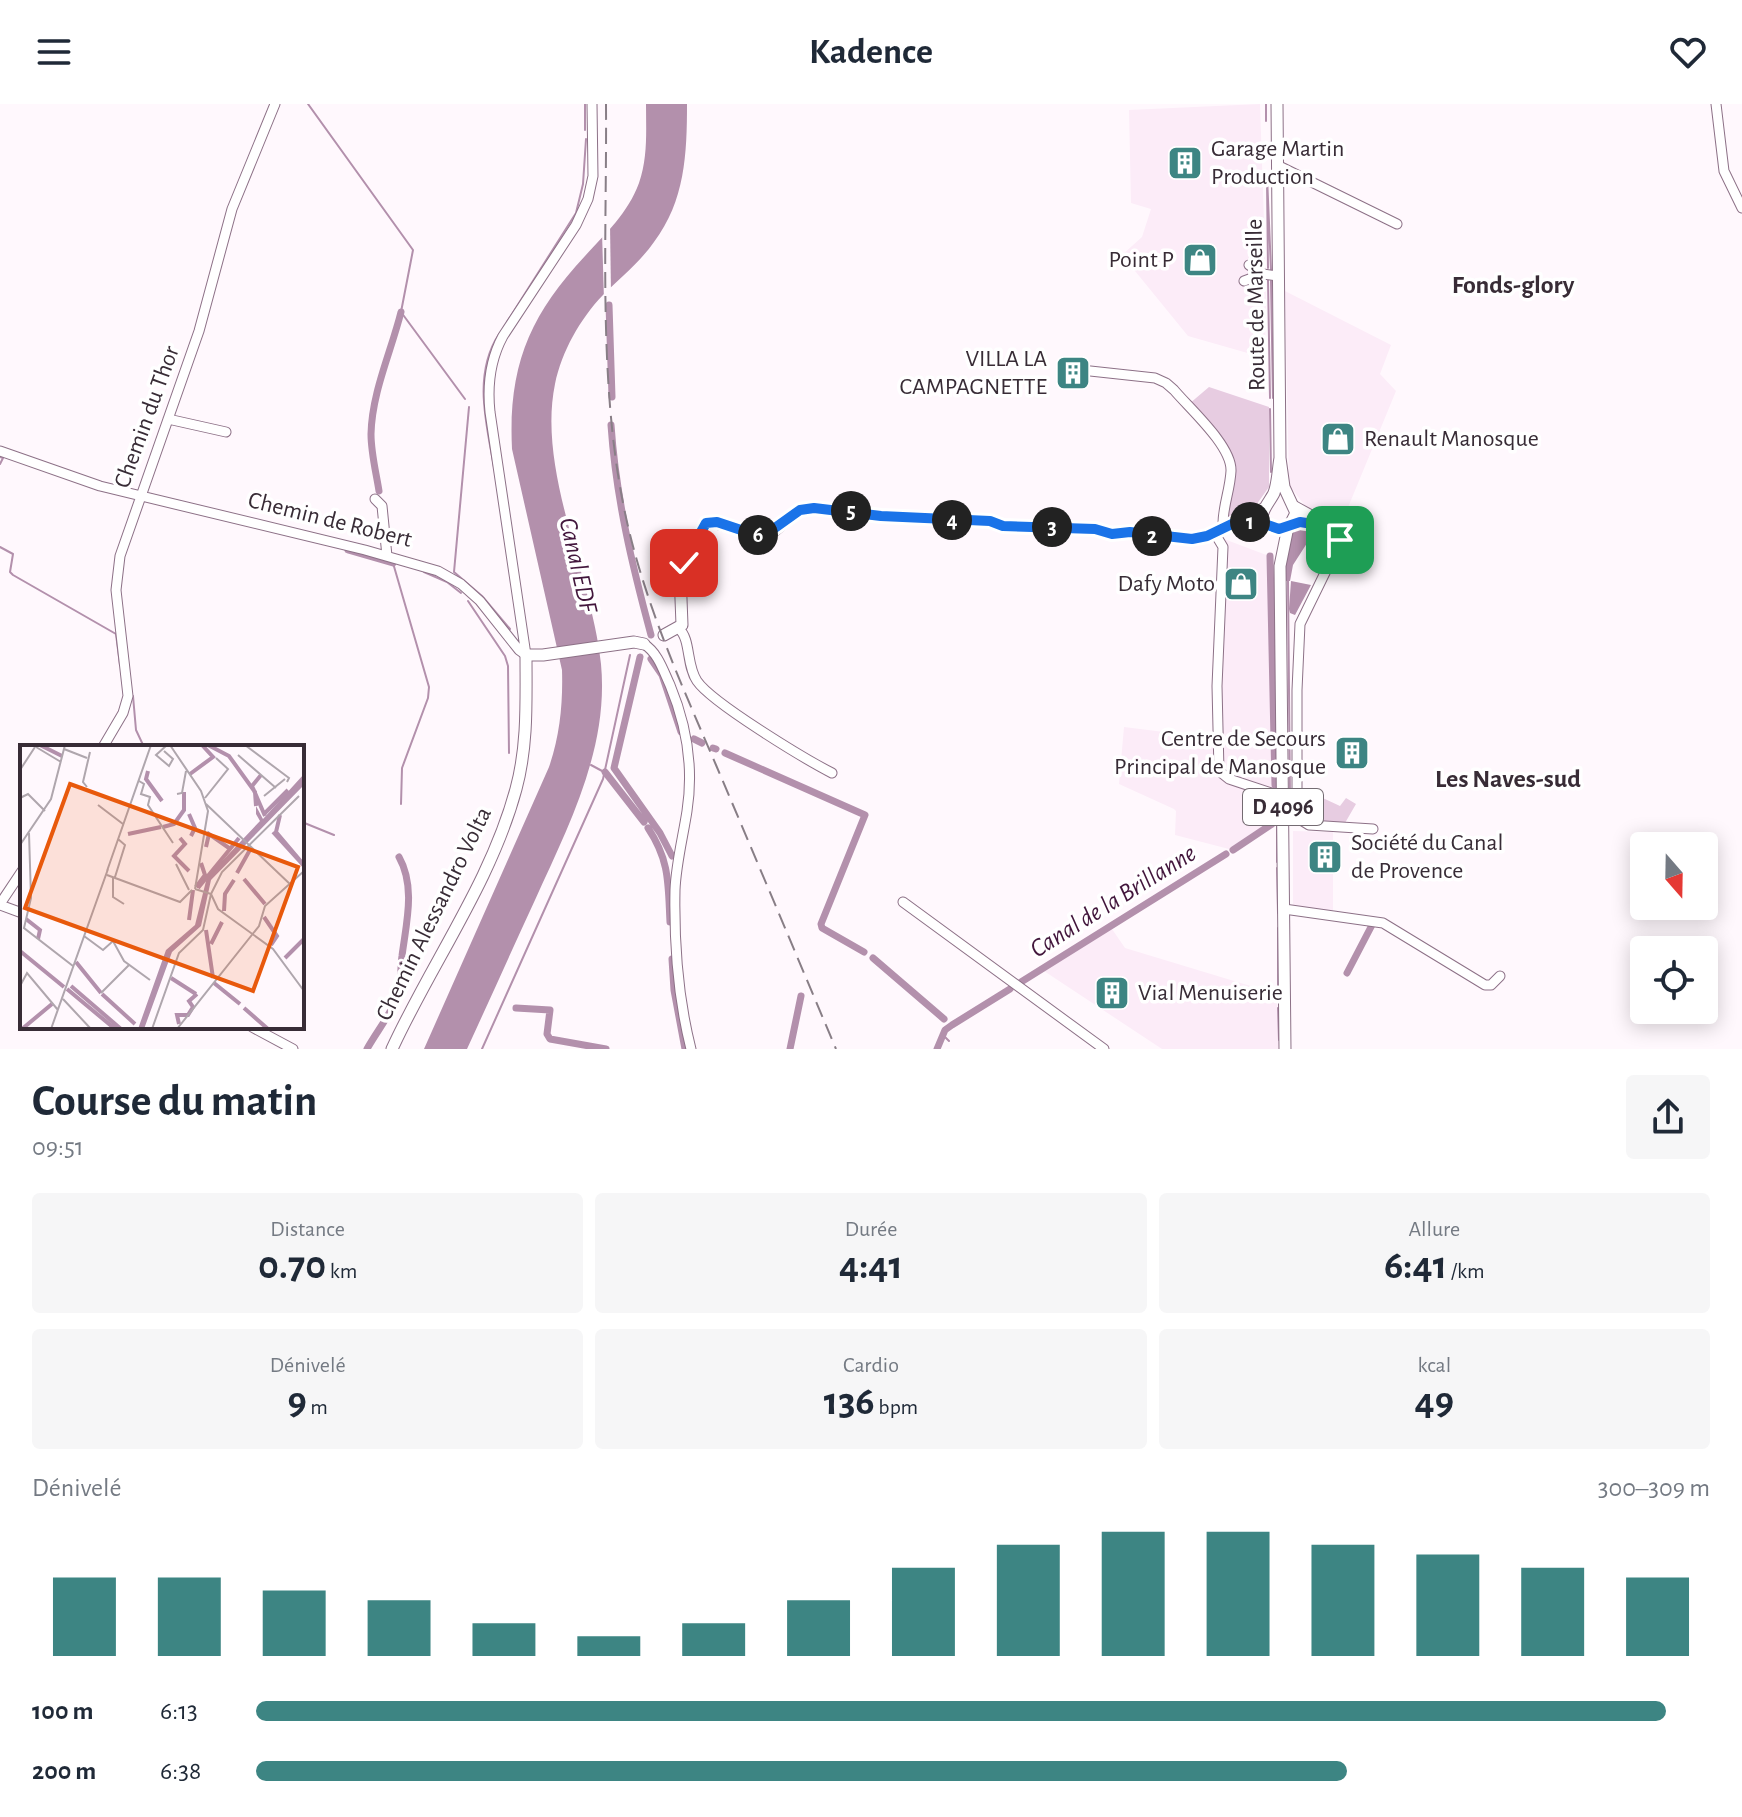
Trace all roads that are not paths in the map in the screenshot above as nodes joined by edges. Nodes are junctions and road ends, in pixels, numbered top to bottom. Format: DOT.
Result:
graph roads {
  1 [pos="275,104"];
  2 [pos="592,104"];
  3 [pos="1277,104"];
  4 [pos="1716,104"];
  5 [pos="1277,165"];
  6 [pos="1742,208"];
  7 [pos="1397,224"];
  8 [pos="1249,265"];
  9 [pos="1263,274"];
  10 [pos="1278,276"];
  11 [pos="1244,281"];
  12 [pos="1081,370"];
  13 [pos="168,419"];
  14 [pos="226,432"];
  15 [pos="0,451"];
  16 [pos="1280,458"];
  17 [pos="139,496"];
  18 [pos="1271,498"];
  19 [pos="375,499"];
  20 [pos="1292,503"];
  21 [pos="1263,509"];
  22 [pos="1290,525"];
  23 [pos="1269,526"];
  24 [pos="1332,527"];
  25 [pos="1224,528"];
  26 [pos="387,556"];
  27 [pos="1280,566"];
  28 [pos="523,625"];
  29 [pos="679,629"];
  30 [pos="509,637"];
  31 [pos="631,646"];
  32 [pos="526,655"];
  33 [pos="104,745"];
  34 [pos="832,773"];
  35 [pos="1283,797"];
  36 [pos="1373,829"];
  37 [pos="20,874"];
  38 [pos="903,902"];
  39 [pos="0,904"];
  40 [pos="1284,909"];
  41 [pos="20,912"];
  42 [pos="1500,976"];
  43 [pos="256,1029"];
  44 [pos="293,1049"];
  45 [pos="392,1049"];
  46 [pos="691,1049"];
  47 [pos="1104,1049"];
  48 [pos="1285,1049"];
  1 -- 13 [label="street, Chemin du Thor"];
  2 -- 28 [label="street"];
  3 -- 5 [label="main road, Route de Marseille"];
  4 -- 6 [label="street"];
  5 -- 7 [label="street"];
  5 -- 10 [label="main road, Route de Marseille"];
  8 -- 9 [label="street"];
  9 -- 10 [label="street"];
  9 -- 11 [label="street"];
  10 -- 16 [label="main road, Route de Marseille"];
  12 -- 25 [label="street"];
  13 -- 14 [label="street"];
  13 -- 17 [label="street, Chemin du Thor"];
  15 -- 17 [label="street, Chemin de Robert"];
  16 -- 18 [label="main road, Route de Marseille"];
  16 -- 20 [label="main road, Route de Marseille"];
  17 -- 26 [label="street, Chemin de Robert"];
  17 -- 33 [label="street, Chemin du Thor"];
  18 -- 20 [label="main road"];
  18 -- 21 [label="main road"];
  19 -- 26 [label="street"];
  20 -- 22 [label="main road"];
  20 -- 24 [label="street"];
  21 -- 23 [label="main road"];
  21 -- 25 [label="main road"];
  22 -- 23 [label="main road"];
  22 -- 24 [label="street"];
  22 -- 27 [label="main road, D 4096"];
  23 -- 25 [label="main road"];
  23 -- 27 [label="main road, D 4096"];
  24 -- 36 [label="street"];
  25 -- 29 [label="main road"];
  25 -- 35 [label="street"];
  26 -- 30 [label="street, Chemin de Robert"];
  27 -- 35 [label="main road, D 4096"];
  28 -- 30 [label="street"];
  28 -- 32 [label="street"];
  29 -- 31 [label="main road"];
  29 -- 34 [label="street"];
  30 -- 32 [label="street, Chemin de Robert"];
  31 -- 32 [label="main road"];
  31 -- 46 [label="street"];
  32 -- 45 [label="main road, Chemin Alessandro Volta"];
  35 -- 40 [label="main road, D 4096"];
  37 -- 39 [label="street"];
  38 -- 47 [label="street"];
  39 -- 41 [label="street"];
  40 -- 42 [label="street"];
  40 -- 48 [label="main road, D 4096"];
  43 -- 44 [label="street"];
}
